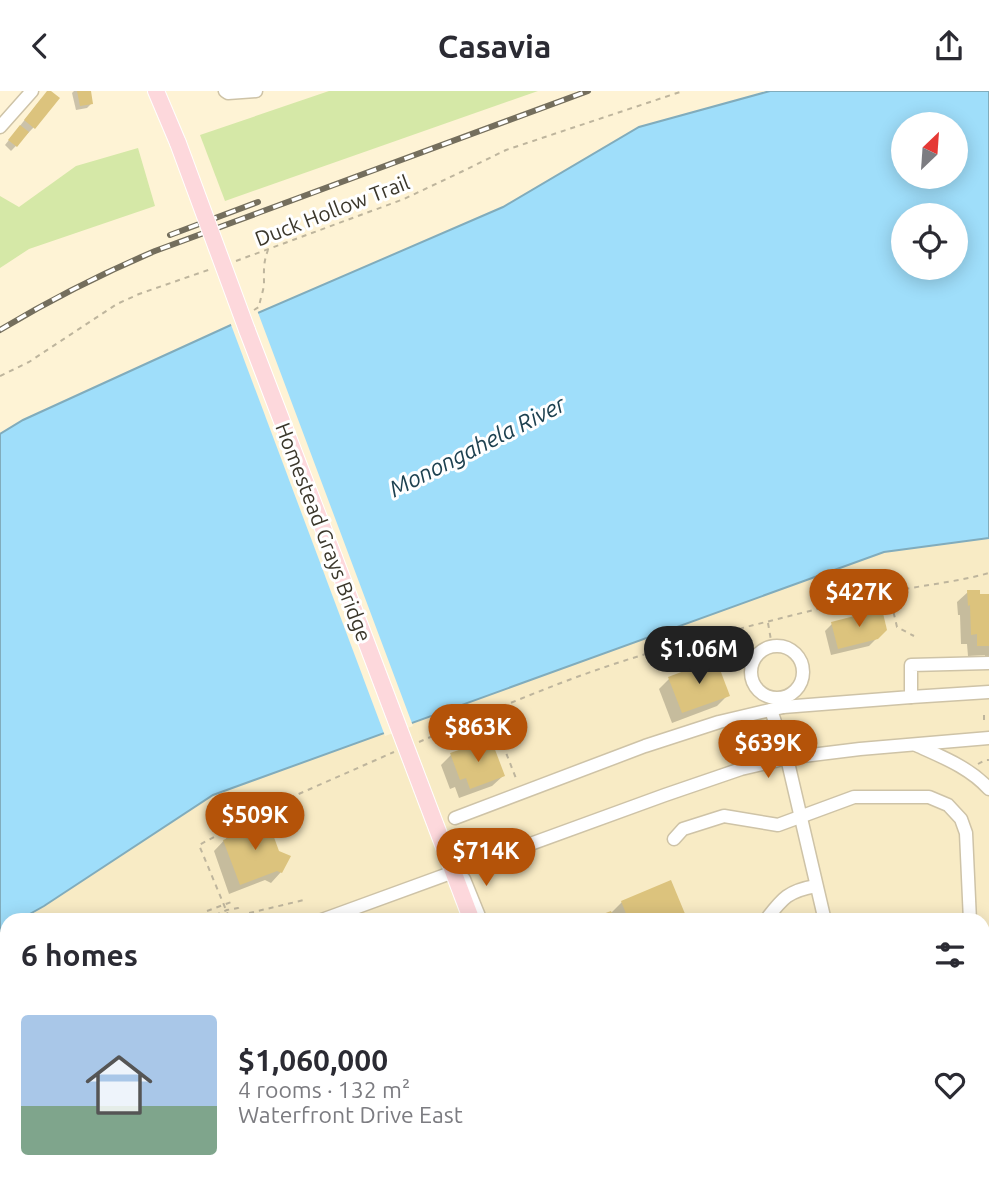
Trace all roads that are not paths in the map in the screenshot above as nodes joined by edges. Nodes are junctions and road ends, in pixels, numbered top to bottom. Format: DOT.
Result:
graph roads {
  1 [pos="32,91"];
  2 [pos="156,91"];
  3 [pos="225,91"];
  4 [pos="257,91"];
  5 [pos="0,127"];
  6 [pos="989,663"];
  7 [pos="989,692"];
  8 [pos="911,697"];
  9 [pos="778,705"];
  10 [pos="989,739"];
  11 [pos="915,745"];
  12 [pos="787,758"];
  13 [pos="989,789"];
  14 [pos="455,818"];
  15 [pos="801,818"];
  16 [pos="674,839"];
  17 [pos="460,869"];
  18 [pos="816,886"];
  19 [pos="341,913"];
  20 [pos="469,913"];
  21 [pos="478,913"];
  22 [pos="771,913"];
  23 [pos="822,913"];
  24 [pos="970,913"];
  1 -- 5 [label="street"];
  2 -- 20 [label="main road, Homestead Grays Bridge, bridge"];
  3 -- 4 [label="street"];
  6 -- 8 [label="street"];
  7 -- 8 [label="street"];
  8 -- 9 [label="street"];
  9 -- 9 [label="street"];
  9 -- 12 [label="street"];
  9 -- 14 [label="street"];
  10 -- 11 [label="street"];
  11 -- 12 [label="street"];
  11 -- 13 [label="street"];
  12 -- 15 [label="street"];
  12 -- 17 [label="street"];
  15 -- 16 [label="street"];
  15 -- 18 [label="street"];
  15 -- 24 [label="street"];
  17 -- 19 [label="street"];
  17 -- 21 [label="street"];
  18 -- 22 [label="street"];
  18 -- 23 [label="street"];
}
